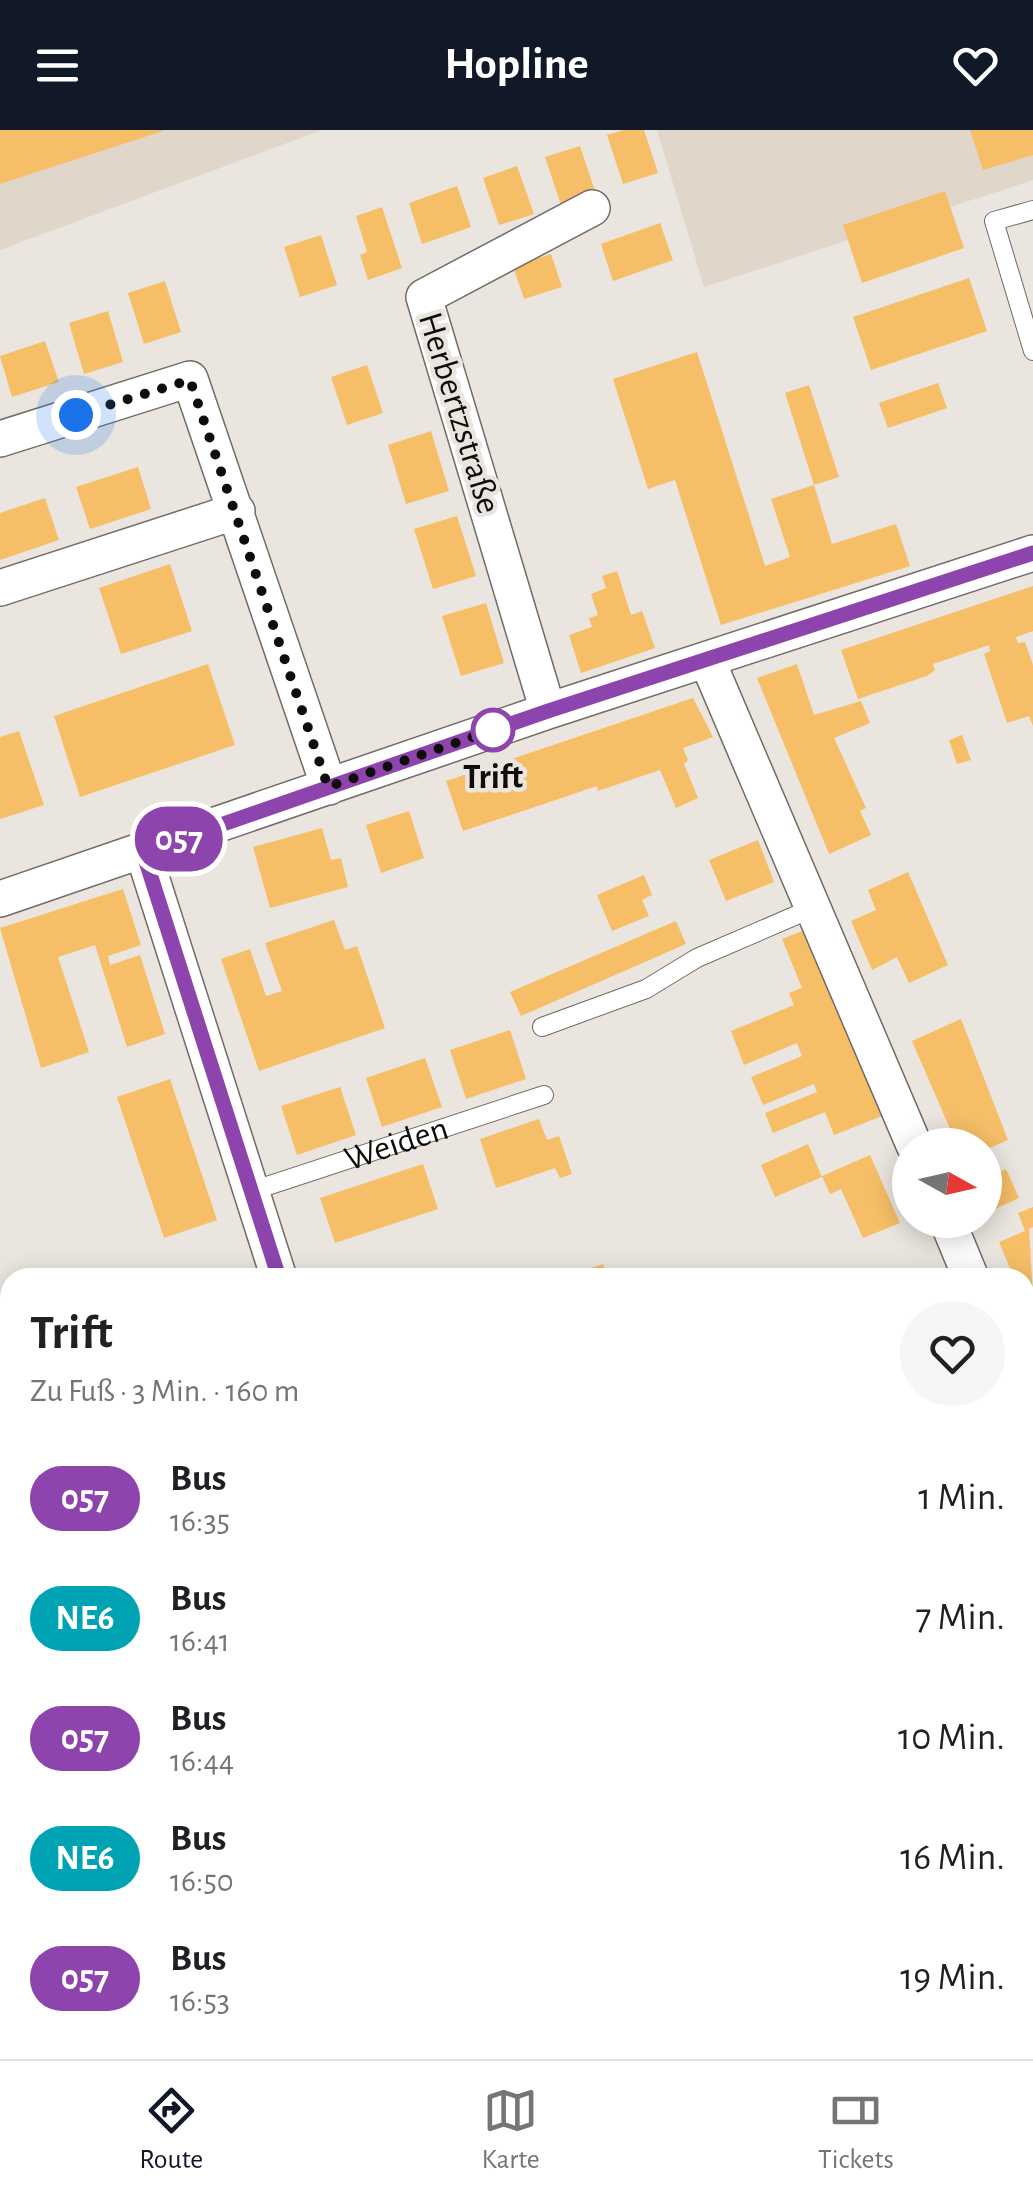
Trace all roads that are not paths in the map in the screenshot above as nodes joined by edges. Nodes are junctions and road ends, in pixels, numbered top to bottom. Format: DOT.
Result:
graph roads {
  1 [pos="592,208"];
  2 [pos="1033,210"];
  3 [pos="1033,351"];
  4 [pos="0,439"];
  5 [pos="237,512"];
  6 [pos="1033,553"];
  7 [pos="0,588"];
  8 [pos="707,660"];
  9 [pos="548,711"];
  10 [pos="328,787"];
  11 [pos="143,852"];
  12 [pos="0,899"];
  13 [pos="813,908"];
  14 [pos="542,1027"];
  15 [pos="544,1094"];
  16 [pos="907,1128"];
  17 [pos="252,1191"];
  18 [pos="954,1238"];
  19 [pos="277,1268"];
  20 [pos="967,1268"];
  1 -- 9 [label="street, Herbertzstraße"];
  2 -- 3 [label="lane"];
  4 -- 5 [label="street"];
  5 -- 7 [label="street"];
  5 -- 10 [label="street"];
  6 -- 8 [label="street"];
  8 -- 9 [label="street"];
  8 -- 13 [label="street"];
  9 -- 10 [label="street"];
  10 -- 11 [label="street"];
  11 -- 12 [label="street"];
  11 -- 17 [label="street"];
  13 -- 14 [label="lane"];
  13 -- 16 [label="street"];
  15 -- 17 [label="lane, Weiden"];
  17 -- 19 [label="street"];
  18 -- 20 [label="street"];
}
